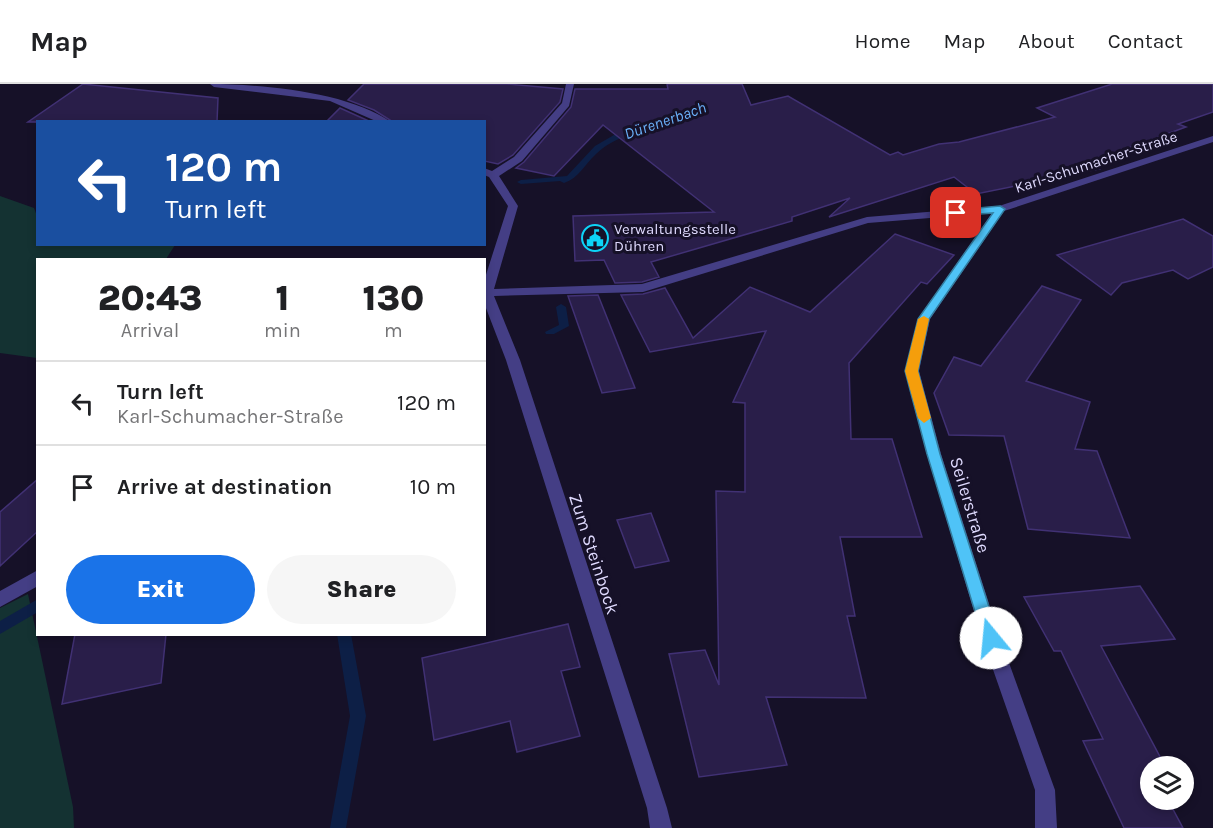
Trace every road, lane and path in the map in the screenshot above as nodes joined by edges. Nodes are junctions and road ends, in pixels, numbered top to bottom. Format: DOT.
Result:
graph roads {
  1 [pos="214,84"];
  2 [pos="570,84"];
  3 [pos="382,120"];
  4 [pos="1213,139"];
  5 [pos="489,173"];
  6 [pos="1000,209"];
  7 [pos="486,294"];
  8 [pos="36,578"];
  9 [pos="0,600"];
  10 [pos="660,828"];
  11 [pos="1046,828"];
  1 -- 3 [label="street"];
  2 -- 5 [label="street"];
  4 -- 6 [label="street, Karl-Schumacher-Straße"];
  5 -- 7 [label="street"];
  6 -- 7 [label="street, Karl-Schumacher-Straße"];
  6 -- 11 [label="street, Seilerstraße"];
  7 -- 10 [label="street, Zum Steinbock"];
  8 -- 9 [label="street"];
}
